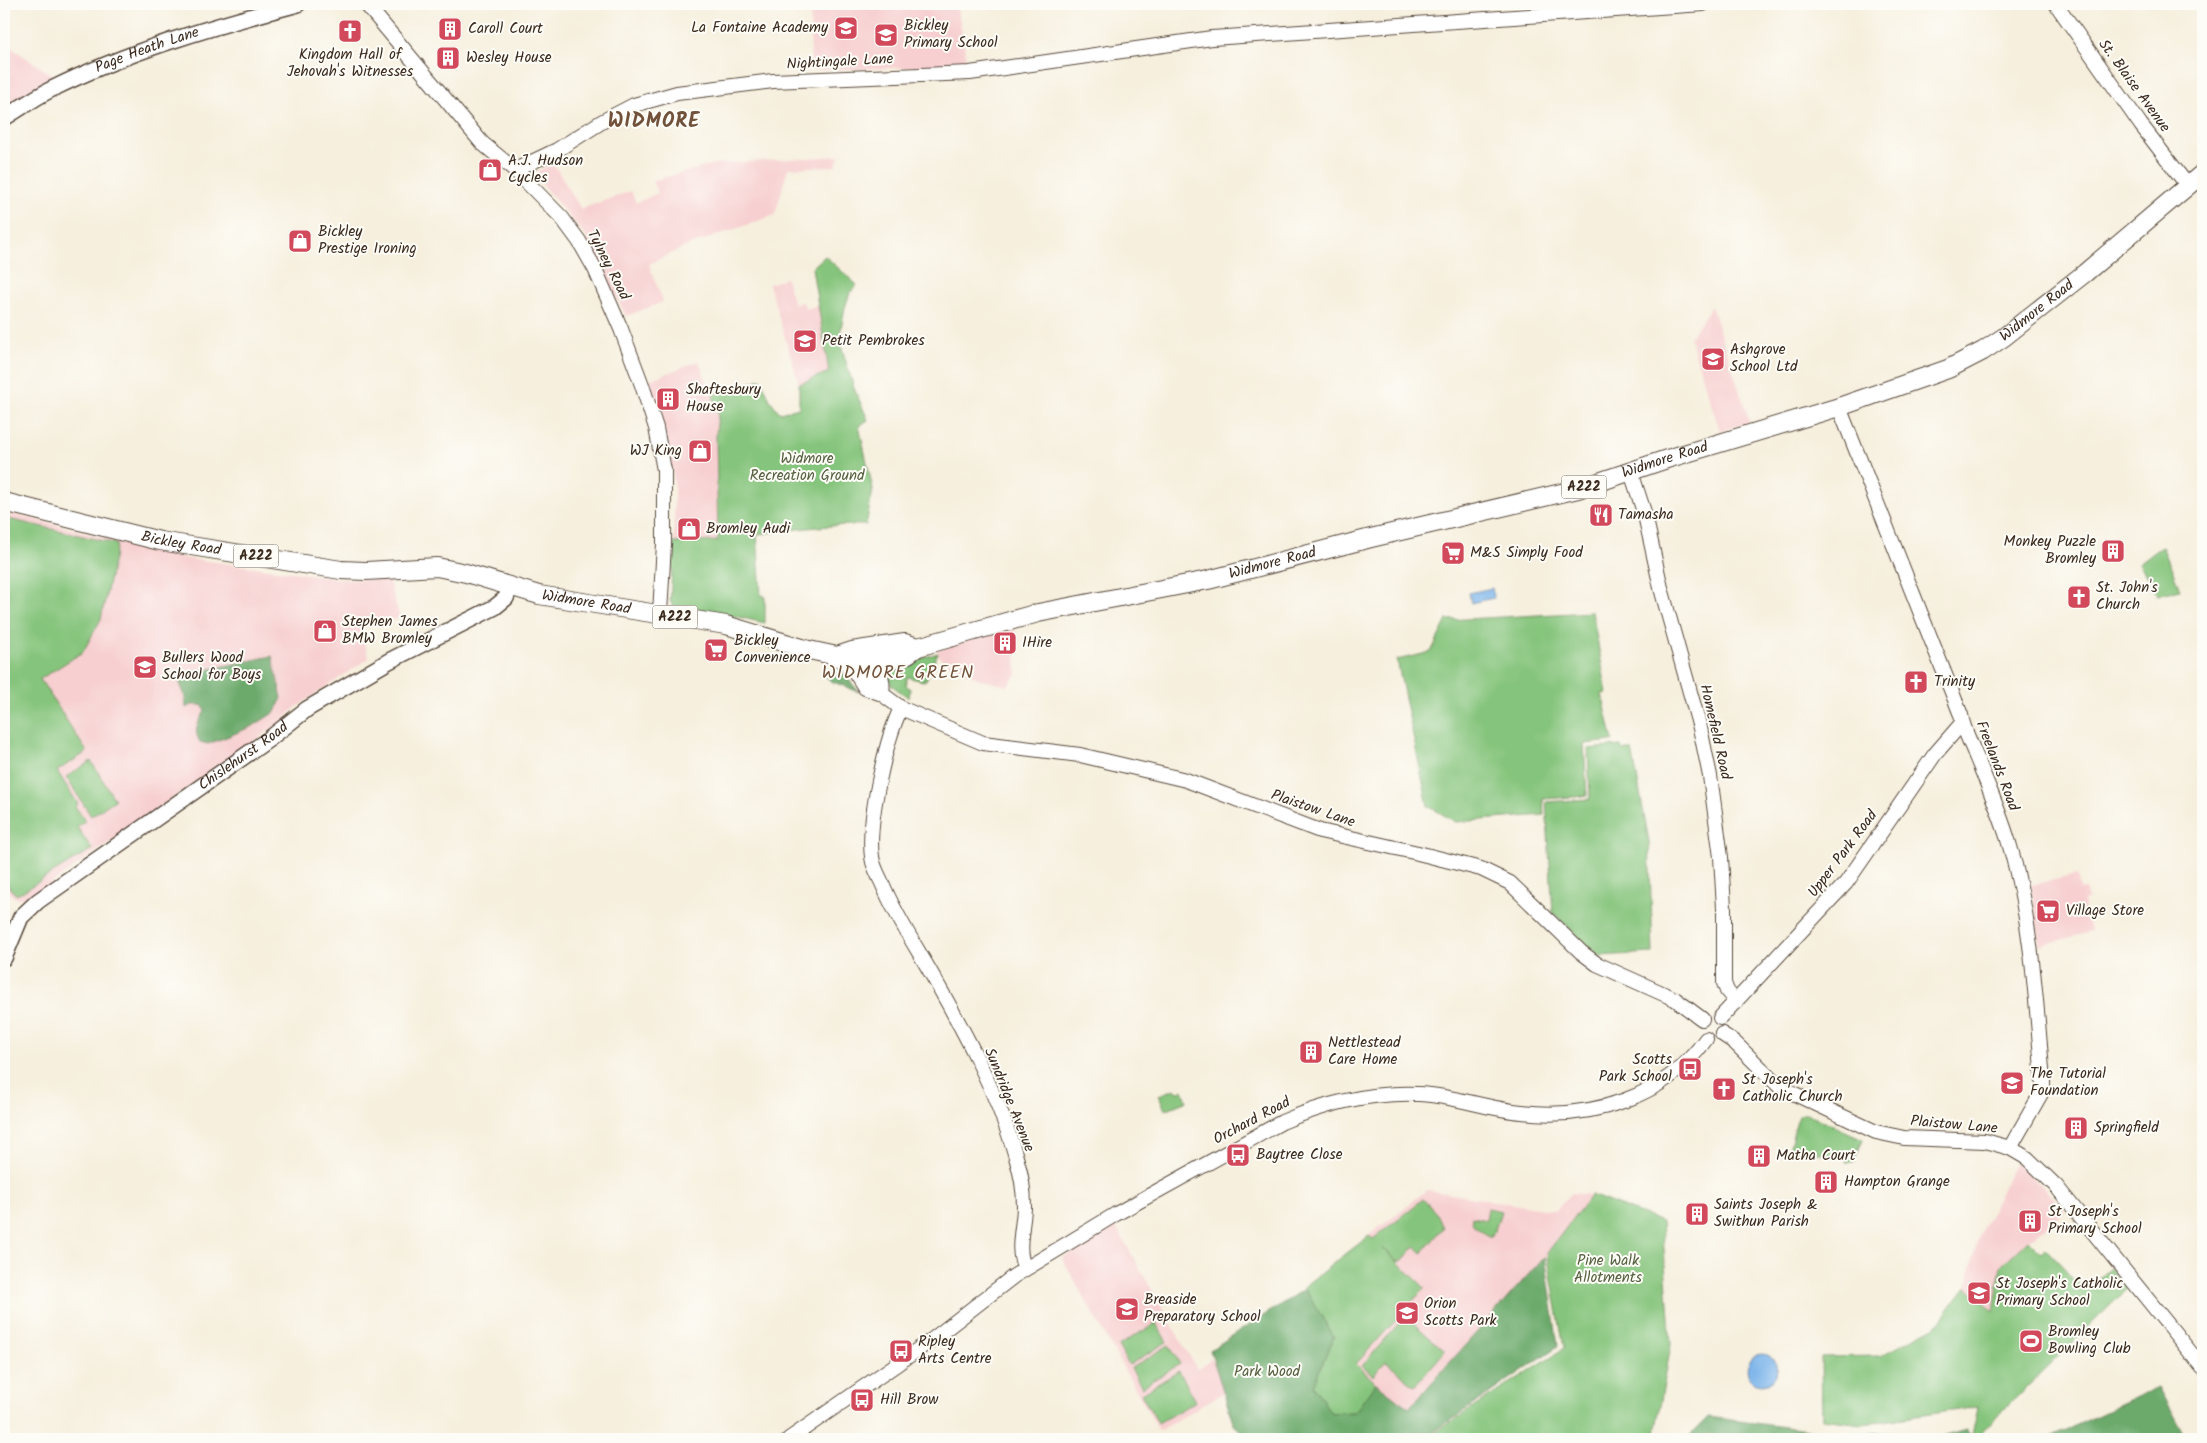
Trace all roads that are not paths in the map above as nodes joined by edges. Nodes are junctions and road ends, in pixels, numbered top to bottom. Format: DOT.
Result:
graph roads {
  1 [pos="298,4"];
  2 [pos="366,4"];
  3 [pos="1703,4"];
  4 [pos="2056,4"];
  5 [pos="4,118"];
  6 [pos="515,170"];
  7 [pos="2203,173"];
  8 [pos="2188,186"];
  9 [pos="1839,407"];
  10 [pos="1631,472"];
  11 [pos="4,502"];
  12 [pos="510,588"];
  13 [pos="660,613"];
  14 [pos="873,656"];
  15 [pos="843,660"];
  16 [pos="877,692"];
  17 [pos="901,708"];
  18 [pos="1962,723"];
  19 [pos="4,958"];
  20 [pos="1736,1002"];
  21 [pos="1720,1018"];
  22 [pos="1702,1019"];
  23 [pos="1722,1034"];
  24 [pos="1706,1039"];
  25 [pos="2010,1148"];
  26 [pos="1025,1268"];
  27 [pos="2203,1368"];
  28 [pos="789,1439"];
  1 -- 5 [label="main road, Page Heath Lane"];
  2 -- 6 [label="street, Tylney Road"];
  3 -- 6 [label="street, Nightingale Lane"];
  4 -- 8 [label="street, St. Blaise Avenue"];
  6 -- 13 [label="street, Tylney Road"];
  7 -- 8 [label="main road, Widmore Road / A222"];
  8 -- 9 [label="main road, Widmore Road / A222"];
  9 -- 10 [label="main road, Widmore Road / A222"];
  9 -- 18 [label="street, Freelands Road"];
  10 -- 14 [label="main road, Widmore Road / A222"];
  10 -- 20 [label="street, Homefield Road"];
  11 -- 12 [label="main road, Bickley Road / A222"];
  12 -- 13 [label="main road, Widmore Road / A222"];
  12 -- 19 [label="main road, Chislehurst Road"];
  13 -- 15 [label="main road, Widmore Road / A222"];
  14 -- 15 [label="main road, Widmore Road / A222"];
  14 -- 16 [label="street"];
  15 -- 16 [label="street, Plaistow Lane"];
  16 -- 17 [label="street, Plaistow Lane"];
  17 -- 22 [label="street, Plaistow Lane"];
  17 -- 26 [label="street, Sundridge Avenue"];
  18 -- 20 [label="street, Upper Park Road"];
  18 -- 25 [label="street, Freelands Road"];
  20 -- 21 [label="street, Upper Park Road"];
  21 -- 22 [label="street"];
  21 -- 23 [label="street"];
  22 -- 24 [label="street"];
  23 -- 24 [label="street"];
  23 -- 25 [label="street, Plaistow Lane"];
  24 -- 26 [label="street, Orchard Road"];
  25 -- 27 [label="street, Plaistow Lane"];
  26 -- 28 [label="street"];
}
